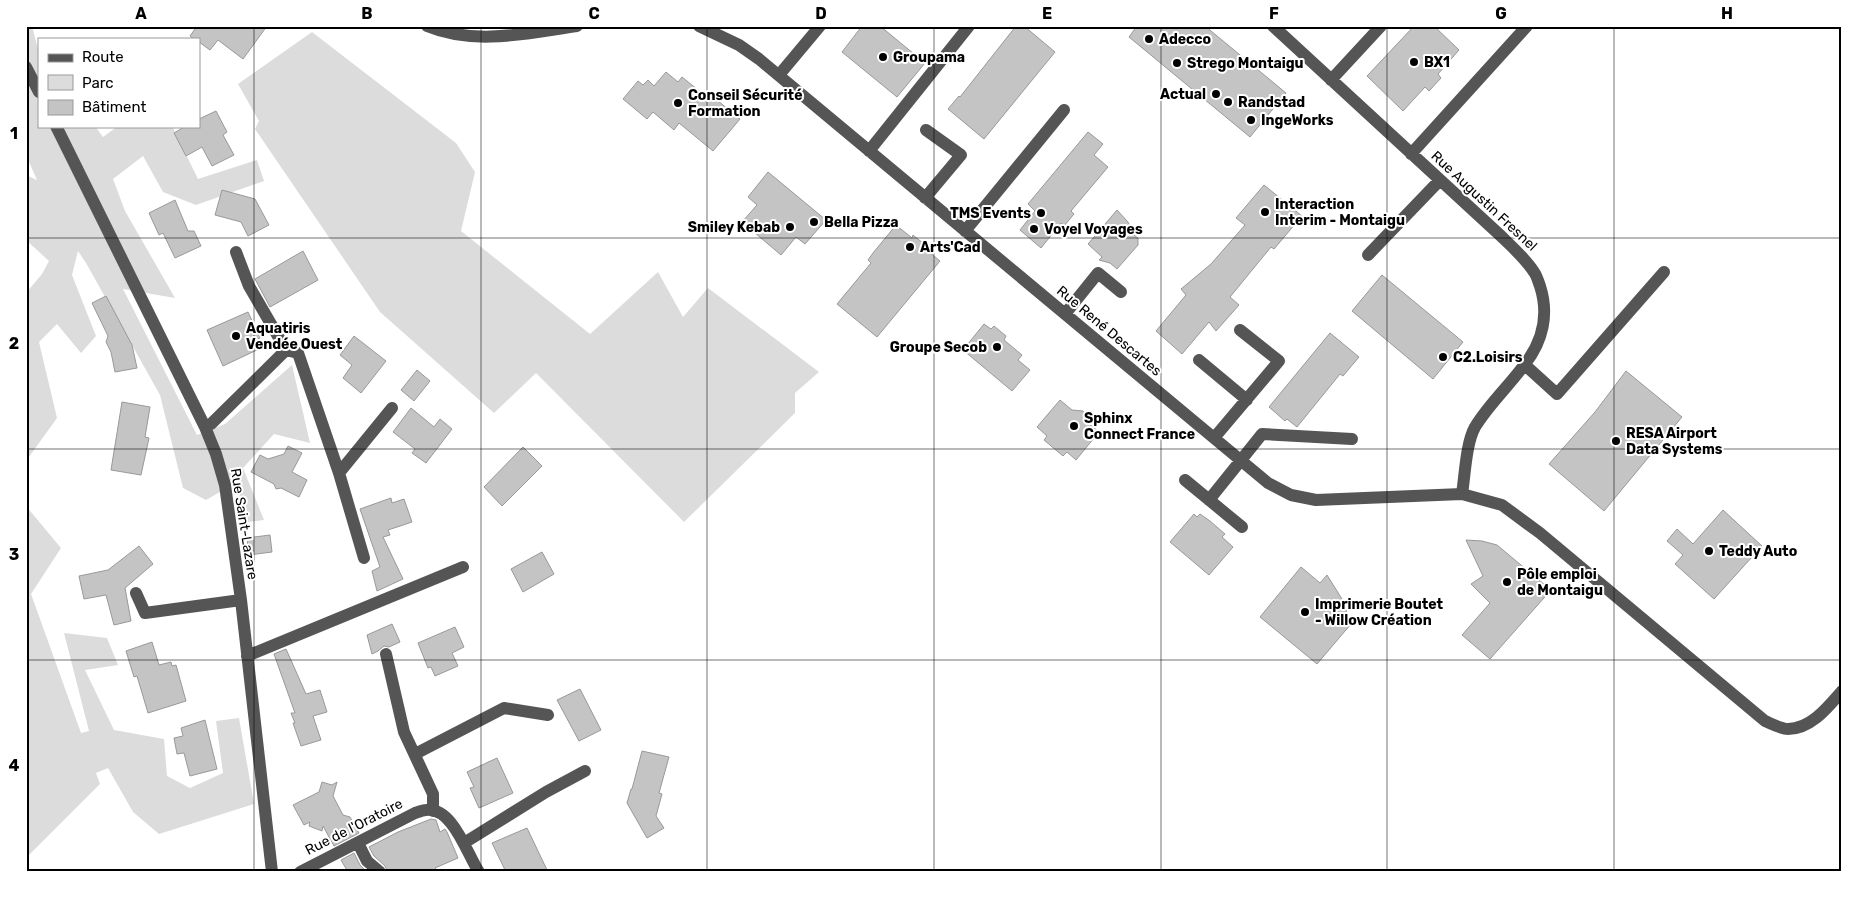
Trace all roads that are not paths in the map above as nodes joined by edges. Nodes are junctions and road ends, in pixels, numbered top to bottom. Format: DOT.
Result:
graph roads {
  1 [pos="427,26"];
  2 [pos="578,26"];
  3 [pos="699,26"];
  4 [pos="820,26"];
  5 [pos="969,26"];
  6 [pos="1273,26"];
  7 [pos="1381,26"];
  8 [pos="1527,26"];
  9 [pos="517,30"];
  10 [pos="26,67"];
  11 [pos="778,75"];
  12 [pos="1331,80"];
  13 [pos="38,90"];
  14 [pos="1064,110"];
  15 [pos="57,128"];
  16 [pos="926,130"];
  17 [pos="869,151"];
  18 [pos="1412,154"];
  19 [pos="1440,180"];
  20 [pos="925,198"];
  21 [pos="965,231"];
  22 [pos="236,252"];
  23 [pos="1368,255"];
  24 [pos="1664,272"];
  25 [pos="1121,292"];
  26 [pos="1065,314"];
  27 [pos="1240,330"];
  28 [pos="286,350"];
  29 [pos="1199,360"];
  30 [pos="1525,365"];
  31 [pos="1246,400"];
  32 [pos="392,408"];
  33 [pos="205,427"];
  34 [pos="1214,438"];
  35 [pos="1352,439"];
  36 [pos="1242,460"];
  37 [pos="338,473"];
  38 [pos="1185,480"];
  39 [pos="1462,494"];
  40 [pos="1209,500"];
  41 [pos="1242,527"];
  42 [pos="364,558"];
  43 [pos="463,567"];
  44 [pos="136,593"];
  45 [pos="241,600"];
  46 [pos="386,654"];
  47 [pos="247,656"];
  48 [pos="1842,691"];
  49 [pos="548,715"];
  50 [pos="415,754"];
  51 [pos="585,771"];
  52 [pos="433,811"];
  53 [pos="358,843"];
  54 [pos="464,843"];
  55 [pos="272,872"];
  56 [pos="300,872"];
  57 [pos="380,872"];
  58 [pos="479,872"];
  1 -- 9 [label="street"];
  2 -- 9 [label="street"];
  3 -- 11 [label="street"];
  4 -- 11 [label="street"];
  5 -- 17 [label="street"];
  6 -- 12 [label="street, Rue Augustin Fresnel"];
  7 -- 12 [label="street"];
  8 -- 18 [label="street"];
  10 -- 13 [label="street"];
  11 -- 17 [label="street, Rue René Descartes"];
  12 -- 18 [label="street, Rue Augustin Fresnel"];
  14 -- 21 [label="street"];
  15 -- 33 [label="street, Rue Saint-Lazare"];
  16 -- 20 [label="street"];
  17 -- 20 [label="street, Rue René Descartes"];
  18 -- 19 [label="street, Rue Augustin Fresnel"];
  19 -- 23 [label="street"];
  19 -- 30 [label="street, Rue Augustin Fresnel"];
  20 -- 21 [label="street, Rue René Descartes"];
  21 -- 26 [label="street, Rue René Descartes"];
  22 -- 28 [label="street"];
  24 -- 30 [label="street"];
  25 -- 26 [label="street"];
  26 -- 34 [label="street, Rue René Descartes"];
  27 -- 31 [label="street"];
  28 -- 33 [label="street"];
  28 -- 37 [label="street"];
  29 -- 31 [label="street"];
  30 -- 39 [label="street, Rue Augustin Fresnel"];
  31 -- 34 [label="street"];
  32 -- 37 [label="street"];
  33 -- 45 [label="street, Rue Saint-Lazare"];
  34 -- 36 [label="street, Rue René Descartes"];
  35 -- 36 [label="street"];
  36 -- 39 [label="street, Rue René Descartes"];
  36 -- 40 [label="street"];
  37 -- 42 [label="street"];
  38 -- 40 [label="street"];
  39 -- 48 [label="street, Rue René Descartes"];
  40 -- 41 [label="street"];
  43 -- 47 [label="street"];
  44 -- 45 [label="street"];
  45 -- 47 [label="street, Rue Saint-Lazare"];
  46 -- 50 [label="street"];
  47 -- 55 [label="street, Rue Saint-Lazare"];
  49 -- 50 [label="street"];
  50 -- 52 [label="street"];
  51 -- 54 [label="street"];
  52 -- 53 [label="street, Rue de l'Oratoire"];
  52 -- 54 [label="street"];
  53 -- 56 [label="street, Rue de l'Oratoire"];
  53 -- 57 [label="street"];
  54 -- 58 [label="street"];
}
